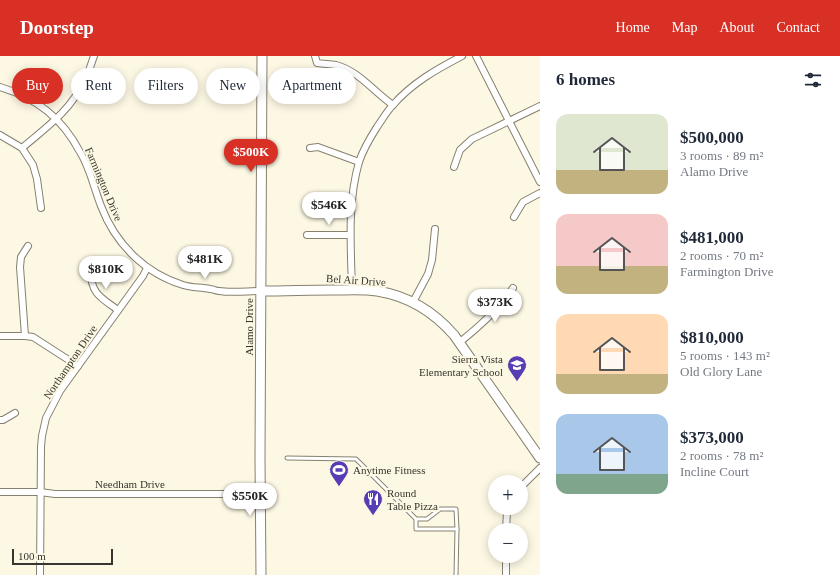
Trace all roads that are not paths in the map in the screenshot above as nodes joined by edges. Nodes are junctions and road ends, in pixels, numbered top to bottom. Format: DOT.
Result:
graph roads {
  1 [pos="94,56"];
  2 [pos="262,56"];
  3 [pos="315,56"];
  4 [pos="462,56"];
  5 [pos="476,56"];
  6 [pos="0,87"];
  7 [pos="393,105"];
  8 [pos="540,106"];
  9 [pos="57,119"];
  10 [pos="509,122"];
  11 [pos="0,135"];
  12 [pos="22,148"];
  13 [pos="310,148"];
  14 [pos="359,162"];
  15 [pos="454,167"];
  16 [pos="540,182"];
  17 [pos="540,193"];
  18 [pos="41,208"];
  19 [pos="514,217"];
  20 [pos="435,229"];
  21 [pos="307,235"];
  22 [pos="350,235"];
  23 [pos="28,246"];
  24 [pos="147,268"];
  25 [pos="91,270"];
  26 [pos="512,288"];
  27 [pos="352,290"];
  28 [pos="261,291"];
  29 [pos="413,302"];
  30 [pos="118,310"];
  31 [pos="0,336"];
  32 [pos="25,336"];
  33 [pos="460,342"];
  34 [pos="78,366"];
  35 [pos="14,413"];
  36 [pos="0,420"];
  37 [pos="287,458"];
  38 [pos="540,458"];
  39 [pos="540,468"];
  40 [pos="528,480"];
  41 [pos="0,492"];
  42 [pos="40,492"];
  43 [pos="260,494"];
  44 [pos="416,519"];
  45 [pos="456,529"];
  46 [pos="506,563"];
  47 [pos="40,575"];
  48 [pos="260,575"];
  49 [pos="456,575"];
  50 [pos="506,575"];
  1 -- 9 [label="street"];
  2 -- 28 [label="main road, Alamo Drive"];
  3 -- 7 [label="street"];
  4 -- 7 [label="street"];
  5 -- 10 [label="street"];
  6 -- 9 [label="street, Farmington Drive"];
  7 -- 14 [label="street"];
  8 -- 10 [label="street"];
  9 -- 12 [label="street"];
  9 -- 24 [label="street, Farmington Drive"];
  10 -- 15 [label="street"];
  10 -- 16 [label="street"];
  11 -- 12 [label="street"];
  12 -- 18 [label="street"];
  13 -- 14 [label="street"];
  14 -- 22 [label="street"];
  17 -- 19 [label="street"];
  20 -- 29 [label="street"];
  21 -- 22 [label="street"];
  22 -- 27 [label="street"];
  23 -- 32 [label="street"];
  24 -- 28 [label="street, Farmington Drive"];
  24 -- 30 [label="street, Northampton Drive"];
  25 -- 30 [label="street"];
  26 -- 33 [label="street"];
  27 -- 28 [label="main road, Bel Air Drive"];
  27 -- 29 [label="main road, Bel Air Drive"];
  28 -- 43 [label="main road, Alamo Drive"];
  29 -- 33 [label="main road, Bel Air Drive"];
  30 -- 34 [label="street, Northampton Drive"];
  31 -- 32 [label="street"];
  32 -- 34 [label="street"];
  33 -- 38 [label="main road, Bel Air Drive"];
  34 -- 42 [label="street, Northampton Drive"];
  35 -- 36 [label="street"];
  37 -- 44 [label="lane"];
  39 -- 40 [label="street"];
  41 -- 42 [label="street, Needham Drive"];
  42 -- 43 [label="street, Needham Drive"];
  42 -- 47 [label="street, Northampton Drive"];
  43 -- 48 [label="main road, Alamo Drive"];
  44 -- 45 [label="lane"];
  44 -- 45 [label="lane"];
  45 -- 49 [label="lane"];
  46 -- 50 [label="street"];
}
